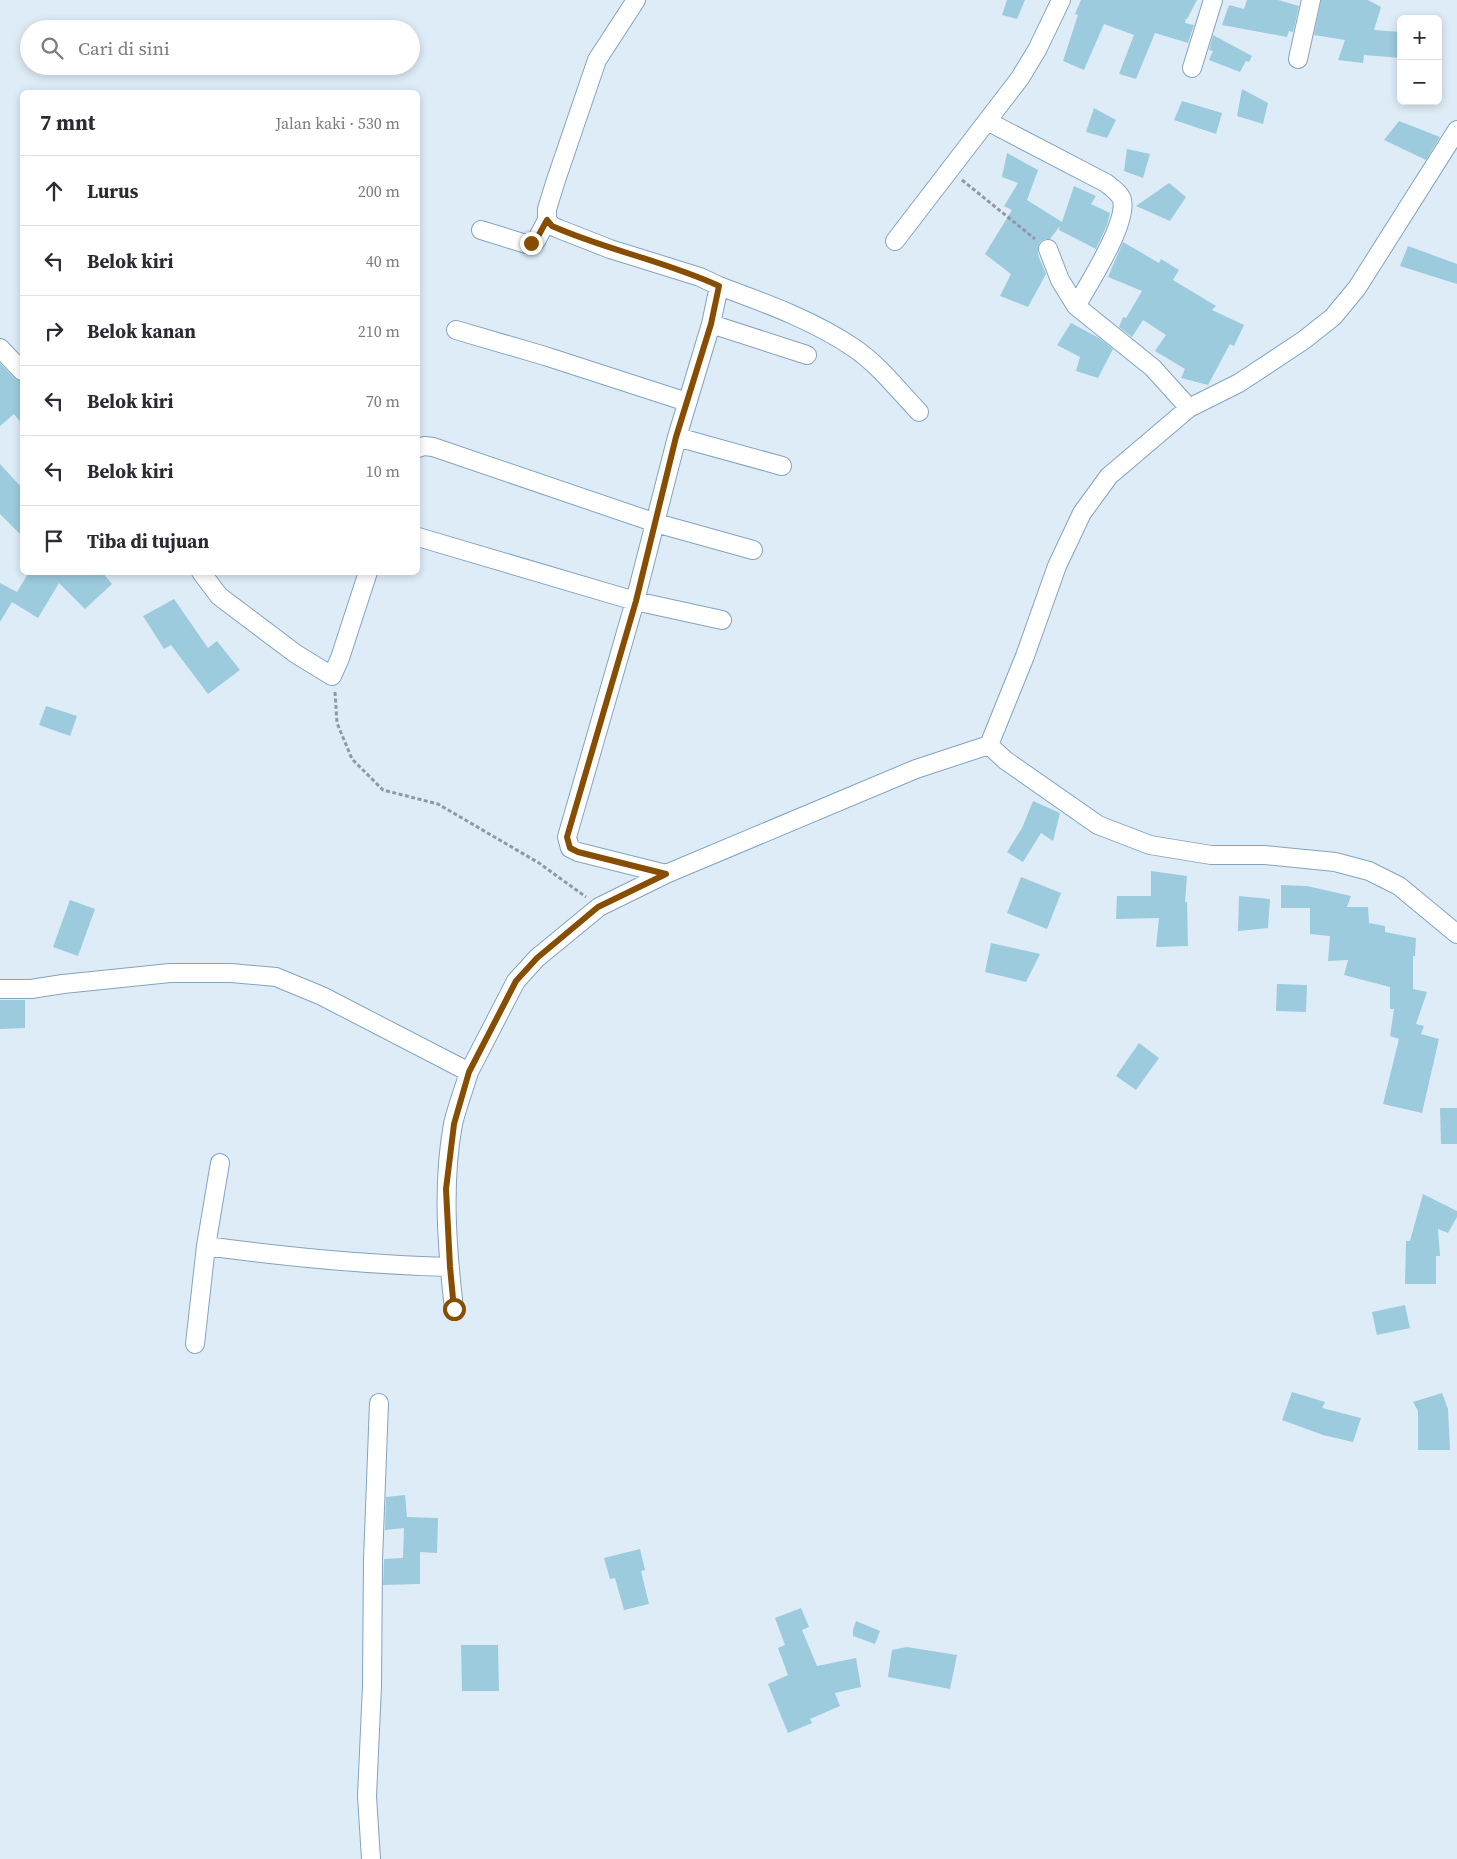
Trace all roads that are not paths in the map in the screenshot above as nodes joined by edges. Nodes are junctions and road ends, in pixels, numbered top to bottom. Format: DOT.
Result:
graph roads {
  1 [pos="636,0"];
  2 [pos="1061,0"];
  3 [pos="1213,0"];
  4 [pos="1311,0"];
  5 [pos="1298,58"];
  6 [pos="1192,68"];
  7 [pos="987,121"];
  8 [pos="1457,130"];
  9 [pos="547,220"];
  10 [pos="481,230"];
  11 [pos="895,240"];
  12 [pos="1048,248"];
  13 [pos="719,286"];
  14 [pos="1076,306"];
  15 [pos="711,324"];
  16 [pos="456,330"];
  17 [pos="0,348"];
  18 [pos="807,355"];
  19 [pos="20,369"];
  20 [pos="687,402"];
  21 [pos="1189,408"];
  22 [pos="919,412"];
  23 [pos="676,437"];
  24 [pos="420,447"];
  25 [pos="782,466"];
  26 [pos="656,523"];
  27 [pos="420,538"];
  28 [pos="753,550"];
  29 [pos="203,575"];
  30 [pos="367,575"];
  31 [pos="636,601"];
  32 [pos="722,620"];
  33 [pos="989,745"];
  34 [pos="666,874"];
  35 [pos="1457,934"];
  36 [pos="0,989"];
  37 [pos="469,1072"];
  38 [pos="220,1163"];
  39 [pos="206,1246"];
  40 [pos="450,1267"];
  41 [pos="454,1309"];
  42 [pos="195,1344"];
  43 [pos="379,1403"];
  44 [pos="372,1859"];
  1 -- 9 [label="street"];
  2 -- 7 [label="street"];
  3 -- 6 [label="street"];
  4 -- 5 [label="street"];
  7 -- 11 [label="street"];
  7 -- 14 [label="street"];
  8 -- 21 [label="street"];
  9 -- 10 [label="street"];
  9 -- 13 [label="street"];
  12 -- 14 [label="street"];
  13 -- 15 [label="street"];
  13 -- 22 [label="street"];
  14 -- 21 [label="street"];
  15 -- 18 [label="street"];
  15 -- 20 [label="street"];
  16 -- 20 [label="street"];
  17 -- 19 [label="street"];
  20 -- 23 [label="street"];
  21 -- 33 [label="street"];
  23 -- 25 [label="street"];
  23 -- 26 [label="street"];
  24 -- 26 [label="street"];
  26 -- 28 [label="street"];
  26 -- 31 [label="street"];
  27 -- 31 [label="street"];
  29 -- 30 [label="street"];
  31 -- 32 [label="street"];
  31 -- 34 [label="street"];
  33 -- 34 [label="street"];
  33 -- 35 [label="street"];
  34 -- 37 [label="street"];
  36 -- 37 [label="street"];
  37 -- 40 [label="street"];
  38 -- 39 [label="street"];
  39 -- 40 [label="street"];
  39 -- 42 [label="street"];
  40 -- 41 [label="street"];
  43 -- 44 [label="street"];
}
